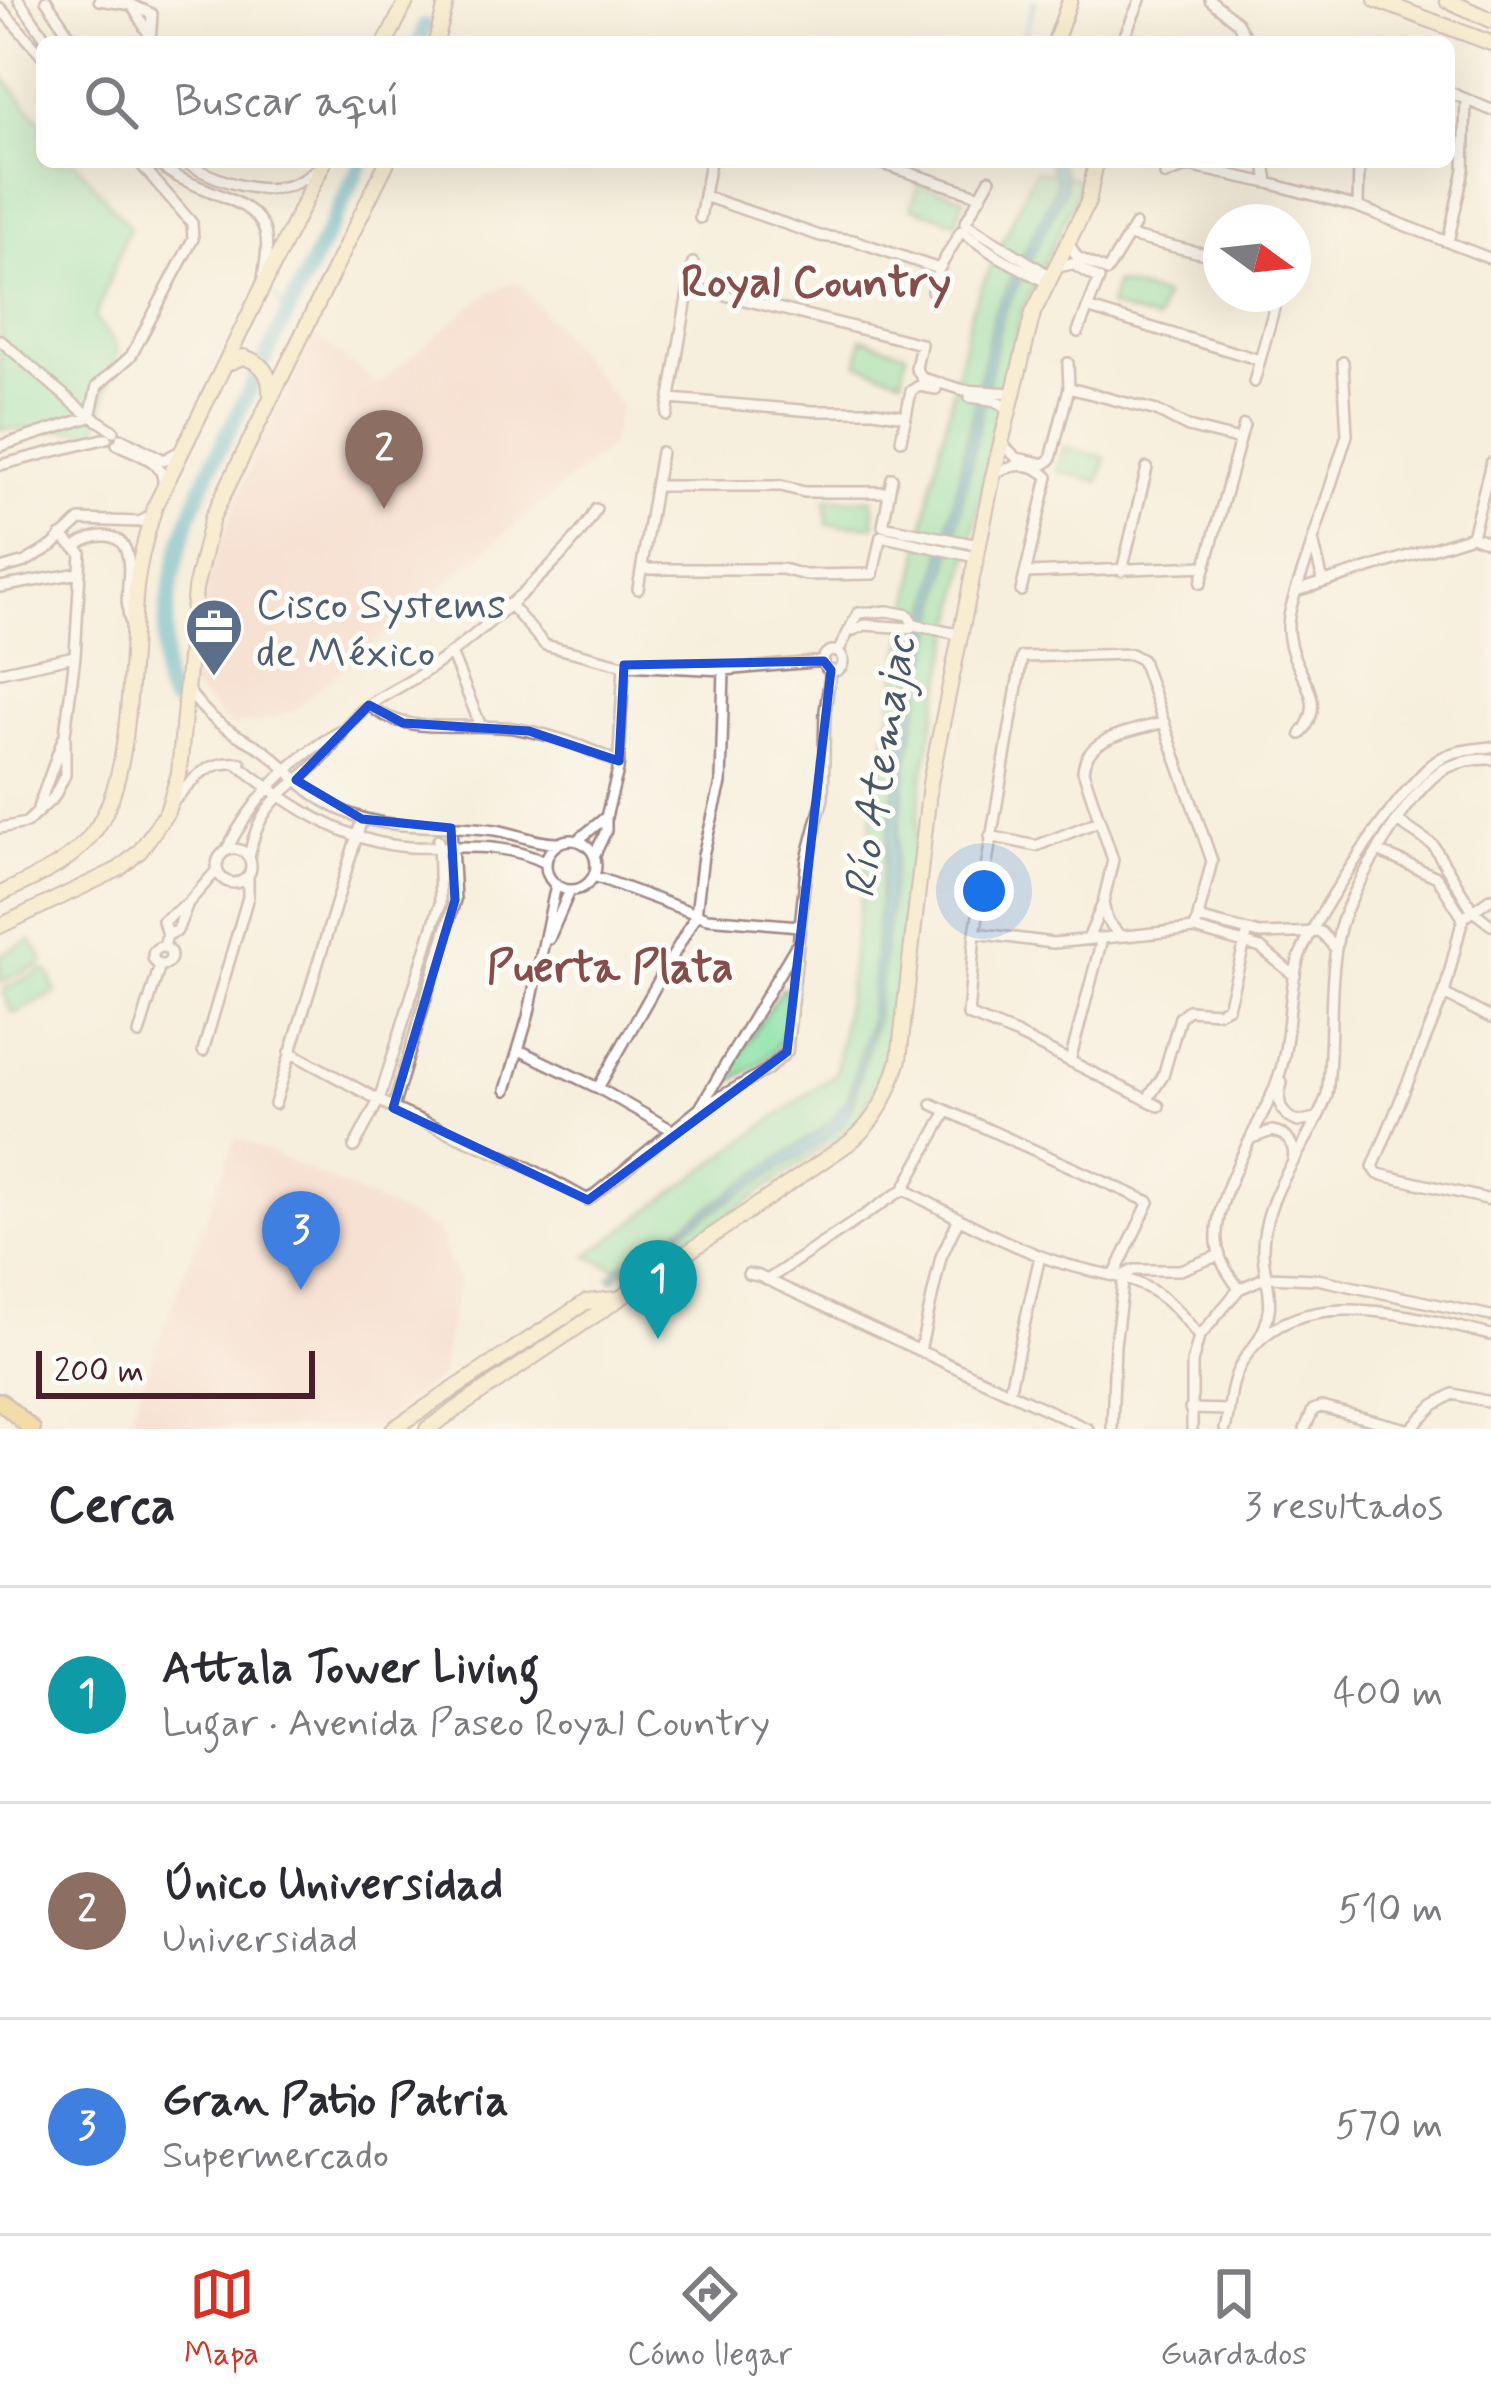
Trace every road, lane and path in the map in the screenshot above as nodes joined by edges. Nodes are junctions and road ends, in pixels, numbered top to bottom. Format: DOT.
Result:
graph roads {
  1 [pos="48,0"];
  2 [pos="99,0"];
  3 [pos="407,0"];
  4 [pos="447,0"];
  5 [pos="1070,0"];
  6 [pos="1140,0"];
  7 [pos="1210,0"];
  8 [pos="1376,0"];
  9 [pos="1448,0"];
  10 [pos="21,5"];
  11 [pos="0,8"];
  12 [pos="1491,20"];
  13 [pos="44,36"];
  14 [pos="70,36"];
  15 [pos="151,36"];
  16 [pos="389,36"];
  17 [pos="438,36"];
  18 [pos="1056,36"];
  19 [pos="1125,36"];
  20 [pos="1245,36"];
  21 [pos="1491,43"];
  22 [pos="36,48"];
  23 [pos="1455,94"];
  24 [pos="1466,99"];
  25 [pos="1491,110"];
  26 [pos="144,168"];
  27 [pos="165,168"];
  28 [pos="201,168"];
  29 [pos="318,168"];
  30 [pos="321,168"];
  31 [pos="384,168"];
  32 [pos="709,168"];
  33 [pos="895,168"];
  34 [pos="1095,168"];
  35 [pos="1184,168"];
  36 [pos="1199,168"];
  37 [pos="1250,168"];
  38 [pos="1265,168"];
  39 [pos="1359,168"];
  40 [pos="1165,175"];
  41 [pos="1247,178"];
  42 [pos="990,179"];
  43 [pos="1268,183"];
  44 [pos="704,196"];
  45 [pos="981,196"];
  46 [pos="1358,207"];
  47 [pos="700,218"];
  48 [pos="1067,241"];
  49 [pos="1448,242"];
  50 [pos="1203,253"];
  51 [pos="1011,257"];
  52 [pos="1491,259"];
  53 [pos="693,263"];
  54 [pos="939,269"];
  55 [pos="1045,274"];
  56 [pos="263,283"];
  57 [pos="689,286"];
  58 [pos="932,291"];
  59 [pos="1090,309"];
  60 [pos="1273,312"];
  61 [pos="1078,332"];
  62 [pos="0,340"];
  63 [pos="1260,360"];
  64 [pos="1068,362"];
  65 [pos="1343,362"];
  66 [pos="221,367"];
  67 [pos="1254,382"];
  68 [pos="1069,388"];
  69 [pos="964,393"];
  70 [pos="270,396"];
  71 [pos="670,399"];
  72 [pos="1004,399"];
  73 [pos="667,415"];
  74 [pos="90,416"];
  75 [pos="905,416"];
  76 [pos="1244,425"];
  77 [pos="115,438"];
  78 [pos="901,440"];
  79 [pos="1240,440"];
  80 [pos="1001,442"];
  81 [pos="0,446"];
  82 [pos="180,452"];
  83 [pos="661,452"];
  84 [pos="1491,463"];
  85 [pos="0,465"];
  86 [pos="1147,468"];
  87 [pos="993,476"];
  88 [pos="892,478"];
  89 [pos="163,486"];
  90 [pos="656,486"];
  91 [pos="889,492"];
  92 [pos="596,508"];
  93 [pos="152,515"];
  94 [pos="1472,536"];
  95 [pos="1313,540"];
  96 [pos="931,541"];
  97 [pos="71,543"];
  98 [pos="1491,543"];
  99 [pos="971,550"];
  100 [pos="26,562"];
  101 [pos="1206,566"];
  102 [pos="0,569"];
  103 [pos="641,569"];
  104 [pos="1122,571"];
  105 [pos="79,573"];
  106 [pos="1028,573"];
  107 [pos="33,581"];
  108 [pos="1323,582"];
  109 [pos="1202,583"];
  110 [pos="0,587"];
  111 [pos="638,589"];
  112 [pos="1299,590"];
  113 [pos="1021,591"];
  114 [pos="509,604"];
  115 [pos="913,625"];
  116 [pos="852,626"];
  117 [pos="133,631"];
  118 [pos="954,633"];
  119 [pos="452,653"];
  120 [pos="75,656"];
  121 [pos="624,665"];
  122 [pos="828,666"];
  123 [pos="724,670"];
  124 [pos="0,671"];
  125 [pos="187,688"];
  126 [pos="369,705"];
  127 [pos="1164,722"];
  128 [pos="480,724"];
  129 [pos="341,731"];
  130 [pos="1301,734"];
  131 [pos="1491,747"];
  132 [pos="1491,759"];
  133 [pos="619,763"];
  134 [pos="286,772"];
  135 [pos="296,780"];
  136 [pos="274,790"];
  137 [pos="169,807"];
  138 [pos="606,817"];
  139 [pos="362,819"];
  140 [pos="1099,821"];
  141 [pos="1399,822"];
  142 [pos="451,827"];
  143 [pos="0,828"];
  144 [pos="437,828"];
  145 [pos="356,836"];
  146 [pos="990,836"];
  147 [pos="578,840"];
  148 [pos="559,843"];
  149 [pos="452,844"];
  150 [pos="439,845"];
  151 [pos="226,851"];
  152 [pos="1379,852"];
  153 [pos="595,854"];
  154 [pos="249,857"];
  155 [pos="546,863"];
  156 [pos="1448,869"];
  157 [pos="218,870"];
  158 [pos="595,875"];
  159 [pos="248,877"];
  160 [pos="1437,877"];
  161 [pos="556,885"];
  162 [pos="570,890"];
  163 [pos="2,892"];
  164 [pos="1491,898"];
  165 [pos="1103,903"];
  166 [pos="1468,914"];
  167 [pos="696,915"];
  168 [pos="19,917"];
  169 [pos="1197,923"];
  170 [pos="1491,925"];
  171 [pos="0,926"];
  172 [pos="799,926"];
  173 [pos="1310,931"];
  174 [pos="976,933"];
  175 [pos="1120,936"];
  176 [pos="1247,937"];
  177 [pos="1102,939"];
  178 [pos="1088,940"];
  179 [pos="798,943"];
  180 [pos="1336,949"];
  181 [pos="542,955"];
  182 [pos="1294,976"];
  183 [pos="416,982"];
  184 [pos="429,986"];
  185 [pos="1444,994"];
  186 [pos="1491,1018"];
  187 [pos="139,1034"];
  188 [pos="519,1050"];
  189 [pos="202,1051"];
  190 [pos="290,1052"];
  191 [pos="1283,1060"];
  192 [pos="1070,1061"];
  193 [pos="598,1088"];
  194 [pos="506,1090"];
  195 [pos="379,1100"];
  196 [pos="1147,1100"];
  197 [pos="932,1104"];
  198 [pos="274,1105"];
  199 [pos="1159,1106"];
  200 [pos="393,1108"];
  201 [pos="699,1109"];
  202 [pos="946,1111"];
  203 [pos="1320,1115"];
  204 [pos="672,1130"];
  205 [pos="1251,1142"];
  206 [pos="354,1147"];
  207 [pos="1291,1167"];
  208 [pos="904,1190"];
  209 [pos="1491,1200"];
  210 [pos="959,1218"];
  211 [pos="1128,1247"];
  212 [pos="1220,1255"];
  213 [pos="1040,1256"];
  214 [pos="1124,1273"];
  215 [pos="748,1274"];
  216 [pos="1266,1277"];
  217 [pos="767,1280"];
  218 [pos="1239,1289"];
  219 [pos="617,1299"];
  220 [pos="1491,1316"];
  221 [pos="543,1330"];
  222 [pos="1491,1335"];
  223 [pos="1199,1337"];
  224 [pos="1255,1345"];
  225 [pos="920,1351"];
  226 [pos="518,1369"];
  227 [pos="1009,1392"];
  228 [pos="448,1393"];
  229 [pos="0,1401"];
  230 [pos="1491,1402"];
  231 [pos="1190,1411"];
  232 [pos="1228,1421"];
  233 [pos="32,1429"];
  234 [pos="393,1429"];
  235 [pos="416,1429"];
  236 [pos="428,1429"];
  237 [pos="1088,1429"];
  238 [pos="1112,1429"];
  239 [pos="1189,1429"];
  240 [pos="1305,1429"];
  241 [pos="1408,1429"];
  1 -- 10 [label="street"];
  1 -- 14 [label="street"];
  2 -- 15 [label="street"];
  3 -- 16 [label="street"];
  4 -- 17 [label="street"];
  5 -- 18 [label="street"];
  6 -- 19 [label="street"];
  7 -- 20 [label="street"];
  8 -- 21 [label="street"];
  9 -- 12 [label="street"];
  10 -- 13 [label="street"];
  11 -- 22 [label="street"];
  23 -- 24 [label="street"];
  24 -- 25 [label="street"];
  24 -- 49 [label="street"];
  26 -- 74 [label="street"];
  27 -- 56 [label="street"];
  28 -- 29 [label="street"];
  30 -- 56 [label="street"];
  31 -- 70 [label="street"];
  32 -- 44 [label="street"];
  33 -- 45 [label="street"];
  34 -- 48 [label="street"];
  35 -- 40 [label="street"];
  36 -- 41 [label="street"];
  37 -- 41 [label="street"];
  38 -- 43 [label="street"];
  39 -- 46 [label="street"];
  41 -- 43 [label="street"];
  42 -- 45 [label="street"];
  43 -- 46 [label="street"];
  44 -- 47 [label="street"];
  44 -- 54 [label="street"];
  45 -- 51 [label="street"];
  46 -- 49 [label="street"];
  48 -- 50 [label="street"];
  48 -- 55 [label="street"];
  49 -- 52 [label="street"];
  51 -- 54 [label="street"];
  51 -- 55 [label="street"];
  53 -- 57 [label="street"];
  54 -- 58 [label="street"];
  55 -- 59 [label="street"];
  55 -- 72 [label="street"];
  56 -- 66 [label="street"];
  57 -- 69 [label="street"];
  57 -- 71 [label="street"];
  59 -- 61 [label="street"];
  59 -- 63 [label="street"];
  60 -- 63 [label="street"];
  62 -- 74 [label="street"];
  63 -- 67 [label="street"];
  64 -- 68 [label="street"];
  65 -- 95 [label="street"];
  66 -- 70 [label="street"];
  66 -- 82 [label="street"];
  68 -- 79 [label="street"];
  68 -- 80 [label="street"];
  69 -- 72 [label="street"];
  69 -- 75 [label="street"];
  70 -- 125 [label="street"];
  71 -- 73 [label="street"];
  71 -- 75 [label="street"];
  72 -- 80 [label="street"];
  74 -- 77 [label="street"];
  74 -- 81 [label="street"];
  75 -- 78 [label="street"];
  76 -- 79 [label="street"];
  77 -- 82 [label="street"];
  77 -- 85 [label="street"];
  77 -- 89 [label="street"];
  79 -- 101 [label="street"];
  80 -- 87 [label="street"];
  82 -- 89 [label="street"];
  83 -- 90 [label="street"];
  84 -- 94 [label="street"];
  86 -- 104 [label="street"];
  87 -- 99 [label="street"];
  87 -- 106 [label="street"];
  88 -- 91 [label="street"];
  89 -- 93 [label="street"];
  90 -- 91 [label="street"];
  90 -- 103 [label="street"];
  91 -- 96 [label="street"];
  92 -- 114 [label="street"];
  93 -- 97 [label="street"];
  93 -- 117 [label="street"];
  94 -- 98 [label="street"];
  94 -- 108 [label="street"];
  95 -- 108 [label="street"];
  95 -- 112 [label="street"];
  96 -- 99 [label="street"];
  96 -- 103 [label="street"];
  97 -- 100 [label="street"];
  97 -- 105 [label="street"];
  97 -- 117 [label="street"];
  99 -- 118 [label="street"];
  100 -- 102 [label="street"];
  100 -- 107 [label="street"];
  101 -- 104 [label="street"];
  101 -- 109 [label="street"];
  103 -- 111 [label="street"];
  104 -- 106 [label="street"];
  105 -- 107 [label="street"];
  105 -- 120 [label="street"];
  106 -- 113 [label="street"];
  107 -- 110 [label="street"];
  108 -- 112 [label="street"];
  112 -- 130 [label="street"];
  114 -- 119 [label="street"];
  114 -- 121 [label="street"];
  115 -- 116 [label="street"];
  115 -- 116 [label="street"];
  115 -- 118 [label="street"];
  116 -- 122 [label="street"];
  117 -- 163 [label="street"];
  118 -- 219 [label="street"];
  119 -- 126 [label="street"];
  119 -- 128 [label="street"];
  120 -- 124 [label="street"];
  120 -- 143 [label="street"];
  121 -- 123 [label="street"];
  121 -- 133 [label="street"];
  122 -- 123 [label="street"];
  122 -- 172 [label="street"];
  123 -- 167 [label="street"];
  125 -- 134 [label="street"];
  125 -- 137 [label="street"];
  126 -- 128 [label="street"];
  126 -- 129 [label="street"];
  127 -- 140 [label="street"];
  127 -- 146 [label="street"];
  127 -- 169 [label="street"];
  128 -- 133 [label="street"];
  129 -- 134 [label="street"];
  129 -- 135 [label="street"];
  131 -- 173 [label="street"];
  132 -- 141 [label="street"];
  133 -- 138 [label="street"];
  134 -- 135 [label="street"];
  134 -- 136 [label="street"];
  135 -- 136 [label="street"];
  135 -- 139 [label="street"];
  136 -- 137 [label="street"];
  136 -- 145 [label="street"];
  136 -- 151 [label="street"];
  136 -- 154 [label="street"];
  137 -- 168 [label="street"];
  138 -- 147 [label="street"];
  138 -- 153 [label="street"];
  139 -- 144 [label="street"];
  139 -- 145 [label="street"];
  140 -- 146 [label="street"];
  140 -- 165 [label="street"];
  141 -- 152 [label="street"];
  141 -- 156 [label="street"];
  142 -- 144 [label="street"];
  142 -- 148 [label="street"];
  142 -- 149 [label="street"];
  144 -- 150 [label="street"];
  145 -- 150 [label="street"];
  145 -- 190 [label="street"];
  146 -- 174 [label="street"];
  147 -- 148 [label="street"];
  147 -- 153 [label="street"];
  148 -- 155 [label="street"];
  149 -- 150 [label="street"];
  149 -- 155 [label="street"];
  149 -- 184 [label="street"];
  150 -- 183 [label="street"];
  151 -- 154 [label="street"];
  151 -- 157 [label="street"];
  152 -- 160 [label="street"];
  152 -- 180 [label="street"];
  153 -- 158 [label="street"];
  154 -- 159 [label="street"];
  155 -- 161 [label="street"];
  156 -- 160 [label="street"];
  156 -- 166 [label="street"];
  157 -- 159 [label="street"];
  157 -- 187 [label="street"];
  158 -- 162 [label="street"];
  158 -- 167 [label="street"];
  159 -- 189 [label="street"];
  160 -- 166 [label="street"];
  161 -- 162 [label="street"];
  161 -- 181 [label="street"];
  162 -- 181 [label="street"];
  163 -- 168 [label="street"];
  164 -- 166 [label="street"];
  165 -- 175 [label="street"];
  165 -- 178 [label="street"];
  166 -- 170 [label="street"];
  166 -- 185 [label="street"];
  167 -- 172 [label="street"];
  167 -- 193 [label="street"];
  168 -- 171 [label="street"];
  169 -- 175 [label="street"];
  169 -- 176 [label="street"];
  172 -- 179 [label="street"];
  173 -- 176 [label="street"];
  173 -- 180 [label="street"];
  173 -- 182 [label="street"];
  174 -- 178 [label="street"];
  174 -- 192 [label="street"];
  175 -- 177 [label="street"];
  176 -- 182 [label="street"];
  176 -- 196 [label="street"];
  177 -- 178 [label="street"];
  177 -- 192 [label="street"];
  179 -- 201 [label="street"];
  179 -- 201 [label="street"];
  180 -- 203 [label="street"];
  181 -- 188 [label="street"];
  182 -- 191 [label="street"];
  183 -- 184 [label="street"];
  183 -- 195 [label="street"];
  184 -- 200 [label="street"];
  185 -- 186 [label="street"];
  185 -- 209 [label="street"];
  188 -- 193 [label="street"];
  188 -- 194 [label="street"];
  190 -- 195 [label="street"];
  190 -- 198 [label="street"];
  191 -- 203 [label="street"];
  191 -- 205 [label="street"];
  192 -- 196 [label="street"];
  193 -- 204 [label="street"];
  195 -- 200 [label="street"];
  195 -- 206 [label="street"];
  196 -- 199 [label="street"];
  197 -- 202 [label="street"];
  200 -- 204 [label="street"];
  201 -- 204 [label="street"];
  202 -- 208 [label="street"];
  202 -- 211 [label="street"];
  203 -- 207 [label="street"];
  205 -- 207 [label="street"];
  205 -- 212 [label="street"];
  207 -- 216 [label="street"];
  208 -- 210 [label="street"];
  208 -- 217 [label="street"];
  210 -- 213 [label="street"];
  210 -- 225 [label="street"];
  211 -- 214 [label="street"];
  211 -- 214 [label="street"];
  212 -- 214 [label="street"];
  212 -- 218 [label="street"];
  213 -- 214 [label="street"];
  213 -- 227 [label="street"];
  214 -- 223 [label="street"];
  214 -- 238 [label="street"];
  215 -- 217 [label="street"];
  216 -- 218 [label="street"];
  216 -- 220 [label="street"];
  216 -- 224 [label="street"];
  217 -- 225 [label="street"];
  218 -- 223 [label="street"];
  219 -- 221 [label="street"];
  219 -- 226 [label="street"];
  221 -- 226 [label="street"];
  221 -- 228 [label="street"];
  222 -- 224 [label="street"];
  223 -- 231 [label="street"];
  224 -- 232 [label="street"];
  225 -- 227 [label="street"];
  226 -- 236 [label="street"];
  227 -- 237 [label="street"];
  228 -- 234 [label="street"];
  228 -- 235 [label="street"];
  229 -- 233 [label="main road"];
  230 -- 241 [label="street"];
  231 -- 232 [label="street"];
  231 -- 239 [label="street"];
  240 -- 241 [label="street"];
}
